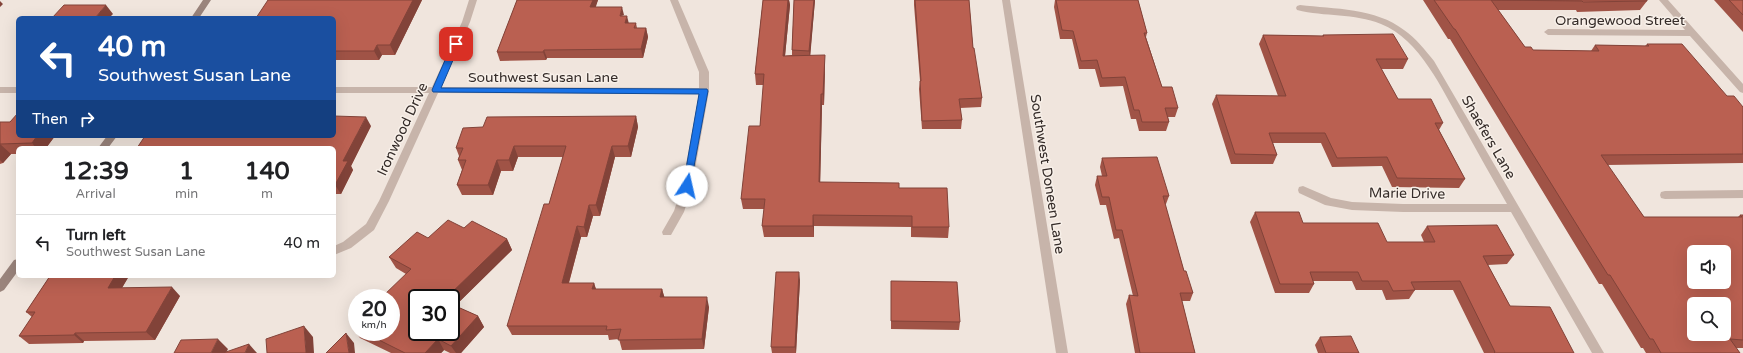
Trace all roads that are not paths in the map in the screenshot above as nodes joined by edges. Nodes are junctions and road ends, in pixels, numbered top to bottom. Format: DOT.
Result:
graph roads {
  1 [pos="207,0"];
  2 [pos="472,0"];
  3 [pos="674,0"];
  4 [pos="1006,0"];
  5 [pos="1663,0"];
  6 [pos="1300,8"];
  7 [pos="197,16"];
  8 [pos="1548,32"];
  9 [pos="1693,33"];
  10 [pos="0,90"];
  11 [pos="16,90"];
  12 [pos="336,90"];
  13 [pos="436,90"];
  14 [pos="1743,90"];
  15 [pos="704,91"];
  16 [pos="1303,190"];
  17 [pos="1743,194"];
  18 [pos="1665,195"];
  19 [pos="1513,208"];
  20 [pos="667,232"];
  21 [pos="336,250"];
  22 [pos="16,266"];
  23 [pos="0,287"];
  24 [pos="1062,353"];
  25 [pos="1598,353"];
  1 -- 7 [label="street"];
  2 -- 13 [label="street, Ironwood Drive"];
  3 -- 15 [label="street"];
  4 -- 24 [label="street, Southwest Doneen Lane"];
  5 -- 9 [label="street"];
  6 -- 19 [label="street, Shaefers Lane"];
  8 -- 9 [label="street, Orangewood Street"];
  9 -- 14 [label="street"];
  10 -- 11 [label="street"];
  12 -- 13 [label="street, Southwest Susan Lane"];
  13 -- 15 [label="street, Southwest Susan Lane"];
  13 -- 21 [label="street, Ironwood Drive"];
  15 -- 20 [label="street"];
  16 -- 19 [label="street, Marie Drive"];
  17 -- 18 [label="street"];
  19 -- 25 [label="street, Shaefers Lane"];
  22 -- 23 [label="street"];
}
